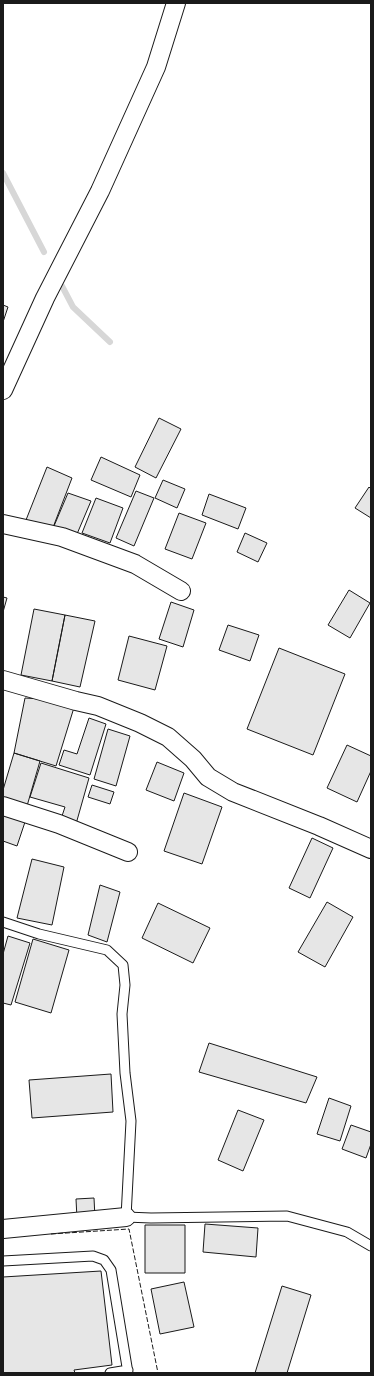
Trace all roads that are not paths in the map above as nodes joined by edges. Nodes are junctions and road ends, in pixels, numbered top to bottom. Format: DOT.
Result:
graph roads {
  1 [pos="176,3"];
  2 [pos="8,371"];
  3 [pos="3,390"];
  4 [pos="3,524"];
  5 [pos="181,590"];
  6 [pos="3,680"];
  7 [pos="3,806"];
  8 [pos="371,849"];
  9 [pos="128,852"];
  10 [pos="3,922"];
  11 [pos="126,1217"];
  12 [pos="3,1229"];
  13 [pos="371,1246"];
  14 [pos="3,1261"];
  15 [pos="128,1372"];
  16 [pos="110,1373"];
  1 -- 2 [label="street"];
  2 -- 3 [label="street"];
  4 -- 5 [label="street"];
  6 -- 8 [label="street"];
  7 -- 9 [label="street"];
  10 -- 11 [label="lane"];
  11 -- 12 [label="street"];
  11 -- 13 [label="lane"];
  14 -- 15 [label="lane"];
  15 -- 16 [label="lane"];
}
